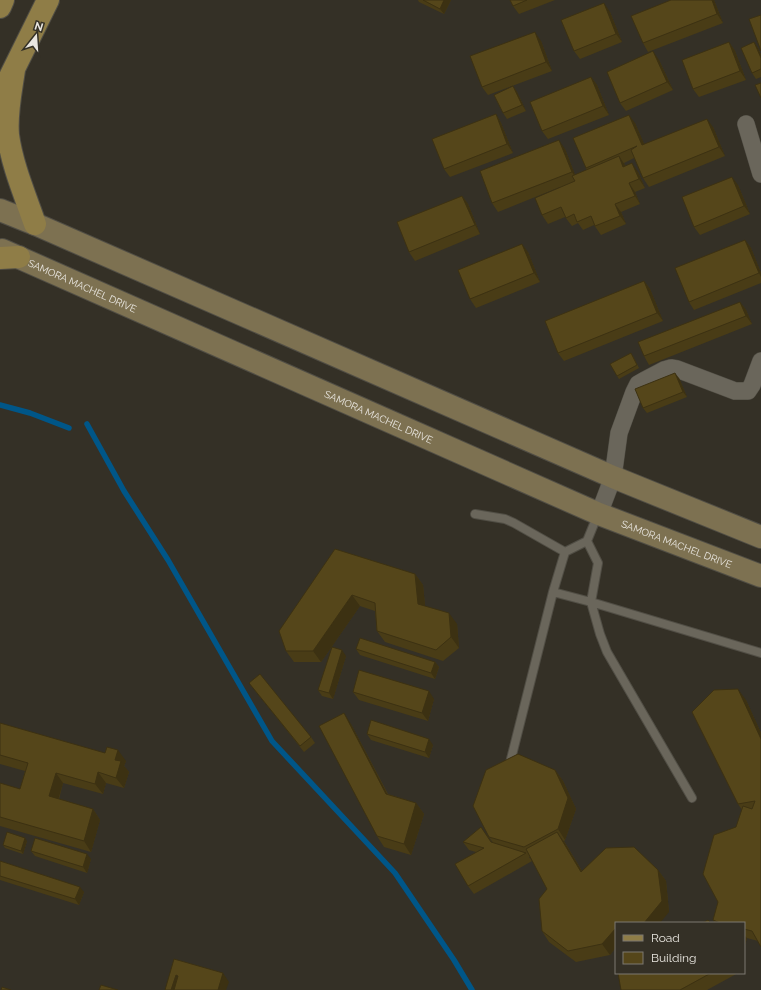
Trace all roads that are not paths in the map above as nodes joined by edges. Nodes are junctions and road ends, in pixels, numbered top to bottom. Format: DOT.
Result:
graph roads {
  1 [pos="3,0"];
  2 [pos="48,0"];
  3 [pos="0,7"];
  4 [pos="14,70"];
  5 [pos="0,96"];
  6 [pos="746,124"];
  7 [pos="761,174"];
  8 [pos="0,210"];
  9 [pos="35,224"];
  10 [pos="6,255"];
  11 [pos="761,361"];
  12 [pos="613,477"];
  13 [pos="475,514"];
  14 [pos="598,514"];
  15 [pos="761,537"];
  16 [pos="587,541"];
  17 [pos="565,552"];
  18 [pos="761,576"];
  19 [pos="553,592"];
  20 [pos="591,602"];
  21 [pos="761,653"];
  22 [pos="510,764"];
  23 [pos="692,798"];
  1 -- 3 [label="main road"];
  2 -- 4 [label="main road"];
  4 -- 5 [label="main road"];
  4 -- 9 [label="main road"];
  6 -- 7 [label="street"];
  8 -- 9 [label="main road"];
  9 -- 12 [label="main road"];
  10 -- 14 [label="main road, SAMORA MACHEL DRIVE"];
  11 -- 12 [label="street"];
  12 -- 14 [label="street"];
  12 -- 15 [label="main road"];
  13 -- 17 [label="lane"];
  14 -- 16 [label="lane"];
  14 -- 18 [label="main road, SAMORA MACHEL DRIVE"];
  16 -- 17 [label="lane"];
  16 -- 20 [label="lane"];
  17 -- 19 [label="lane"];
  19 -- 20 [label="lane"];
  19 -- 22 [label="lane"];
  20 -- 21 [label="lane"];
  20 -- 23 [label="lane"];
}
